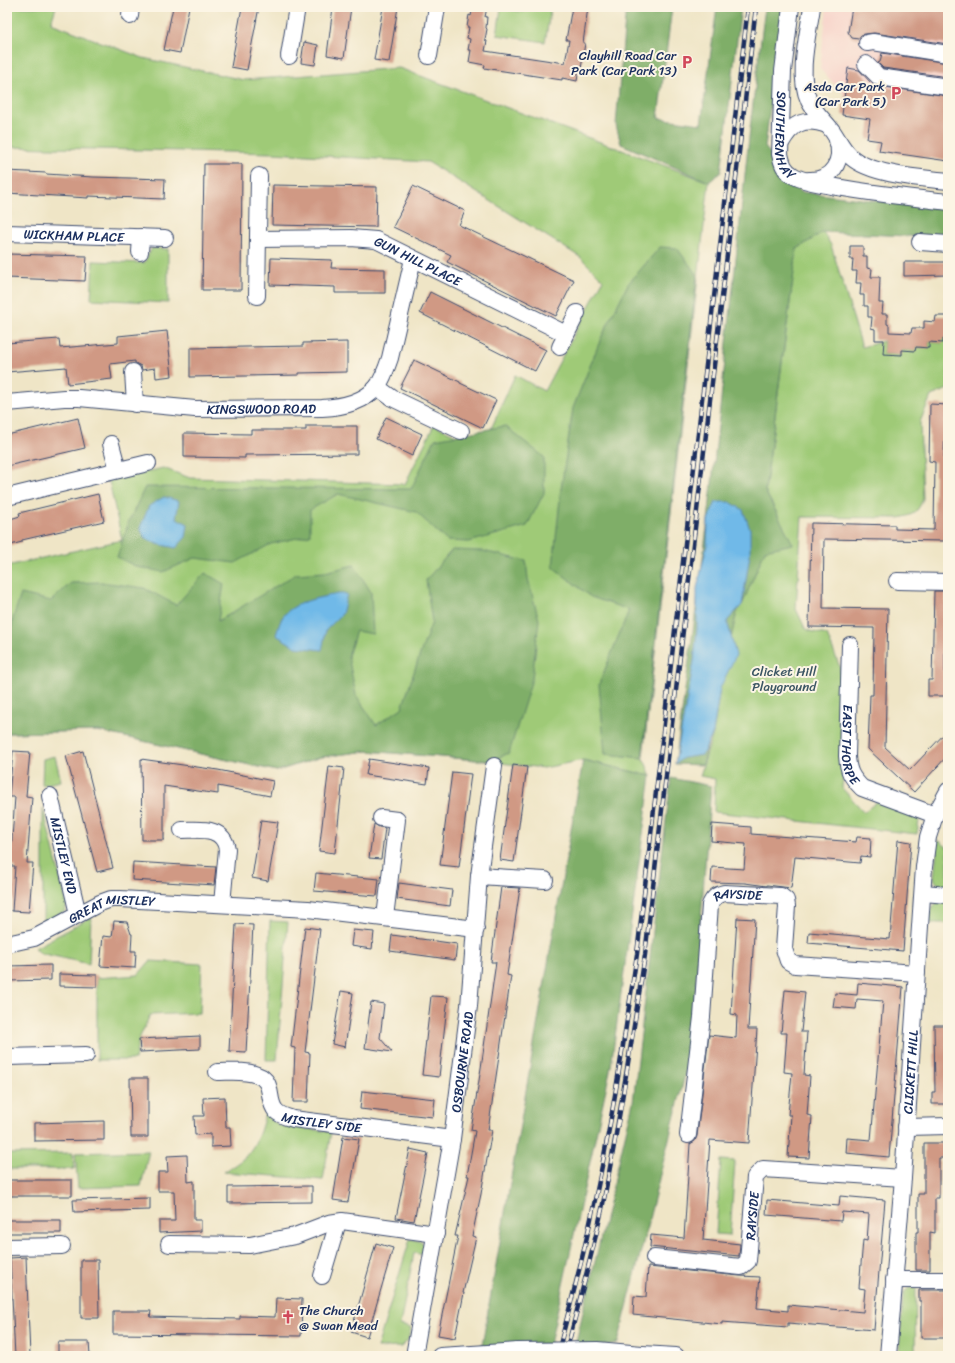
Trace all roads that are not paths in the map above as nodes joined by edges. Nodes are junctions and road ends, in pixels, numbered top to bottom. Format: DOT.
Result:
graph roads {
  1 [pos="296,7"];
  2 [pos="437,7"];
  3 [pos="791,7"];
  4 [pos="812,7"];
  5 [pos="867,43"];
  6 [pos="948,54"];
  7 [pos="289,56"];
  8 [pos="429,56"];
  9 [pos="866,64"];
  10 [pos="948,87"];
  11 [pos="826,125"];
  12 [pos="838,140"];
  13 [pos="780,144"];
  14 [pos="259,176"];
  15 [pos="804,180"];
  16 [pos="948,181"];
  17 [pos="948,202"];
  18 [pos="7,233"];
  19 [pos="165,238"];
  20 [pos="258,239"];
  21 [pos="920,242"];
  22 [pos="948,244"];
  23 [pos="413,259"];
  24 [pos="257,296"];
  25 [pos="577,313"];
  26 [pos="133,372"];
  27 [pos="377,387"];
  28 [pos="7,403"];
  29 [pos="134,404"];
  30 [pos="461,431"];
  31 [pos="112,444"];
  32 [pos="148,463"];
  33 [pos="118,470"];
  34 [pos="7,497"];
  35 [pos="897,581"];
  36 [pos="948,582"];
  37 [pos="850,644"];
  38 [pos="494,766"];
  39 [pos="948,792"];
  40 [pos="50,796"];
  41 [pos="935,815"];
  42 [pos="381,818"];
  43 [pos="182,830"];
  44 [pos="479,876"];
  45 [pos="545,880"];
  46 [pos="923,893"];
  47 [pos="948,895"];
  48 [pos="222,904"];
  49 [pos="78,914"];
  50 [pos="385,917"];
  51 [pos="476,929"];
  52 [pos="7,944"];
  53 [pos="917,973"];
  54 [pos="86,1055"];
  55 [pos="7,1057"];
  56 [pos="217,1072"];
  57 [pos="948,1126"];
  58 [pos="906,1127"];
  59 [pos="688,1135"];
  60 [pos="452,1139"];
  61 [pos="903,1178"];
  62 [pos="338,1222"];
  63 [pos="436,1234"];
  64 [pos="169,1244"];
  65 [pos="62,1246"];
  66 [pos="7,1247"];
  67 [pos="654,1258"];
  68 [pos="322,1276"];
  69 [pos="894,1280"];
  70 [pos="948,1280"];
  71 [pos="414,1356"];
  72 [pos="440,1356"];
  73 [pos="676,1356"];
  74 [pos="888,1356"];
  1 -- 7 [label="street"];
  2 -- 8 [label="street"];
  3 -- 13 [label="street, SOUTHERNHAY"];
  4 -- 11 [label="street, SOUTHERNHAY"];
  5 -- 6 [label="street"];
  9 -- 10 [label="street"];
  11 -- 12 [label="street, SOUTHERNHAY"];
  11 -- 13 [label="street"];
  12 -- 15 [label="street"];
  12 -- 16 [label="street, SOUTHERNHAY"];
  13 -- 15 [label="street, SOUTHERNHAY"];
  14 -- 20 [label="street"];
  15 -- 17 [label="street, SOUTHERNHAY"];
  18 -- 19 [label="street, WICKHAM PLACE"];
  20 -- 23 [label="street, GUN HILL PLACE"];
  20 -- 24 [label="street"];
  21 -- 22 [label="street"];
  23 -- 25 [label="street, GUN HILL PLACE"];
  23 -- 27 [label="street, KINGSWOOD ROAD"];
  26 -- 29 [label="street"];
  27 -- 29 [label="street, KINGSWOOD ROAD"];
  27 -- 30 [label="street"];
  28 -- 29 [label="street, KINGSWOOD ROAD"];
  31 -- 33 [label="street"];
  32 -- 33 [label="street"];
  33 -- 34 [label="street"];
  35 -- 36 [label="street"];
  37 -- 41 [label="street, EAST THORPE"];
  38 -- 44 [label="street, OSBOURNE ROAD"];
  39 -- 41 [label="street, CLICKETT HILL"];
  40 -- 49 [label="street, MISTLEY END"];
  41 -- 46 [label="street, CLICKETT HILL"];
  42 -- 50 [label="street"];
  43 -- 48 [label="street"];
  44 -- 45 [label="street"];
  44 -- 51 [label="street, OSBOURNE ROAD"];
  46 -- 47 [label="street"];
  46 -- 53 [label="street, CLICKETT HILL"];
  48 -- 49 [label="street, GREAT MISTLEY"];
  48 -- 50 [label="street, GREAT MISTLEY"];
  49 -- 52 [label="street, GREAT MISTLEY"];
  50 -- 51 [label="street, GREAT MISTLEY"];
  51 -- 60 [label="street, OSBOURNE ROAD"];
  53 -- 58 [label="street, CLICKETT HILL"];
  53 -- 59 [label="street, RAYSIDE"];
  54 -- 55 [label="street"];
  56 -- 60 [label="street, MISTLEY SIDE"];
  57 -- 58 [label="street"];
  58 -- 61 [label="street, CLICKETT HILL"];
  60 -- 63 [label="street, OSBOURNE ROAD"];
  61 -- 67 [label="street, RAYSIDE"];
  61 -- 69 [label="street, CLICKETT HILL"];
  62 -- 63 [label="street"];
  62 -- 64 [label="street"];
  62 -- 68 [label="street"];
  63 -- 71 [label="street, OSBOURNE ROAD"];
  65 -- 66 [label="street"];
  69 -- 70 [label="street"];
  69 -- 74 [label="street, CLICKETT HILL"];
  72 -- 73 [label="street, bridge"];
}
